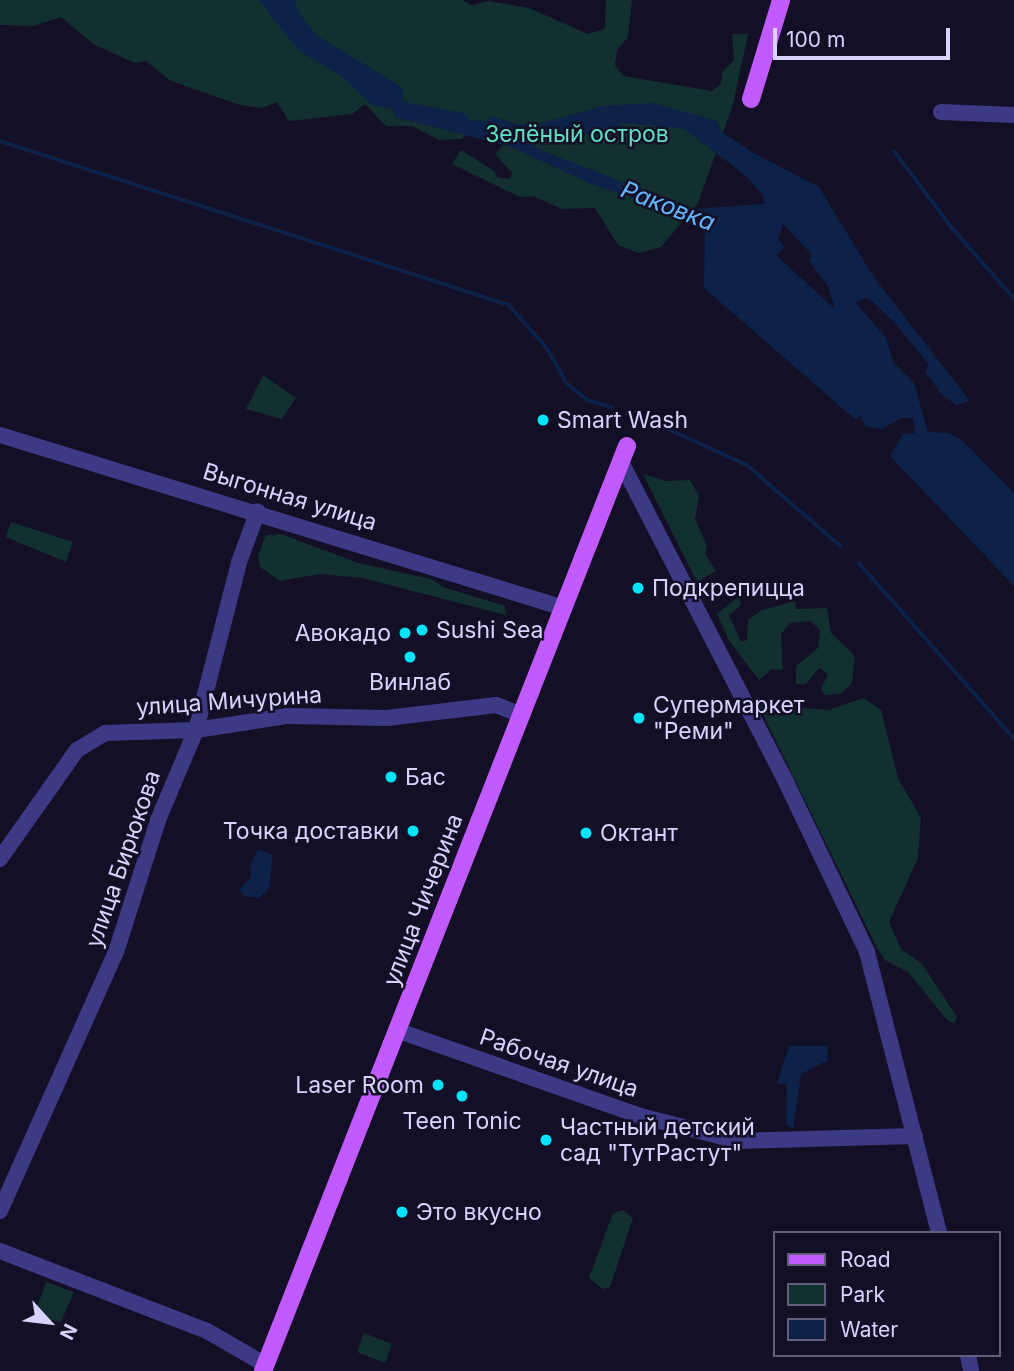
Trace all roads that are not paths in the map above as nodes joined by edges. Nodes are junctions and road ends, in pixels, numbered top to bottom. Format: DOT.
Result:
graph roads {
  1 [pos="781,0"];
  2 [pos="751,99"];
  3 [pos="941,112"];
  4 [pos="1014,115"];
  5 [pos="0,435"];
  6 [pos="624,454"];
  7 [pos="258,511"];
  8 [pos="564,608"];
  9 [pos="522,715"];
  10 [pos="196,730"];
  11 [pos="0,859"];
  12 [pos="399,1031"];
  13 [pos="915,1136"];
  14 [pos="0,1211"];
  15 [pos="939,1231"];
  16 [pos="0,1251"];
  17 [pos="264,1368"];
  1 -- 2 [label="main road"];
  3 -- 4 [label="street"];
  5 -- 7 [label="street, Выгонная улица"];
  6 -- 8 [label="main road, улица Чичерина"];
  6 -- 13 [label="street"];
  7 -- 8 [label="street, Выгонная улица"];
  7 -- 10 [label="street, улица Бирюкова"];
  8 -- 9 [label="main road, улица Чичерина"];
  9 -- 10 [label="street, улица Мичурина"];
  9 -- 12 [label="main road, улица Чичерина"];
  10 -- 11 [label="street, улица Мичурина"];
  10 -- 14 [label="street, улица Бирюкова"];
  12 -- 13 [label="street, Рабочая улица"];
  12 -- 17 [label="main road, улица Чичерина"];
  13 -- 15 [label="street"];
  16 -- 17 [label="street"];
}
